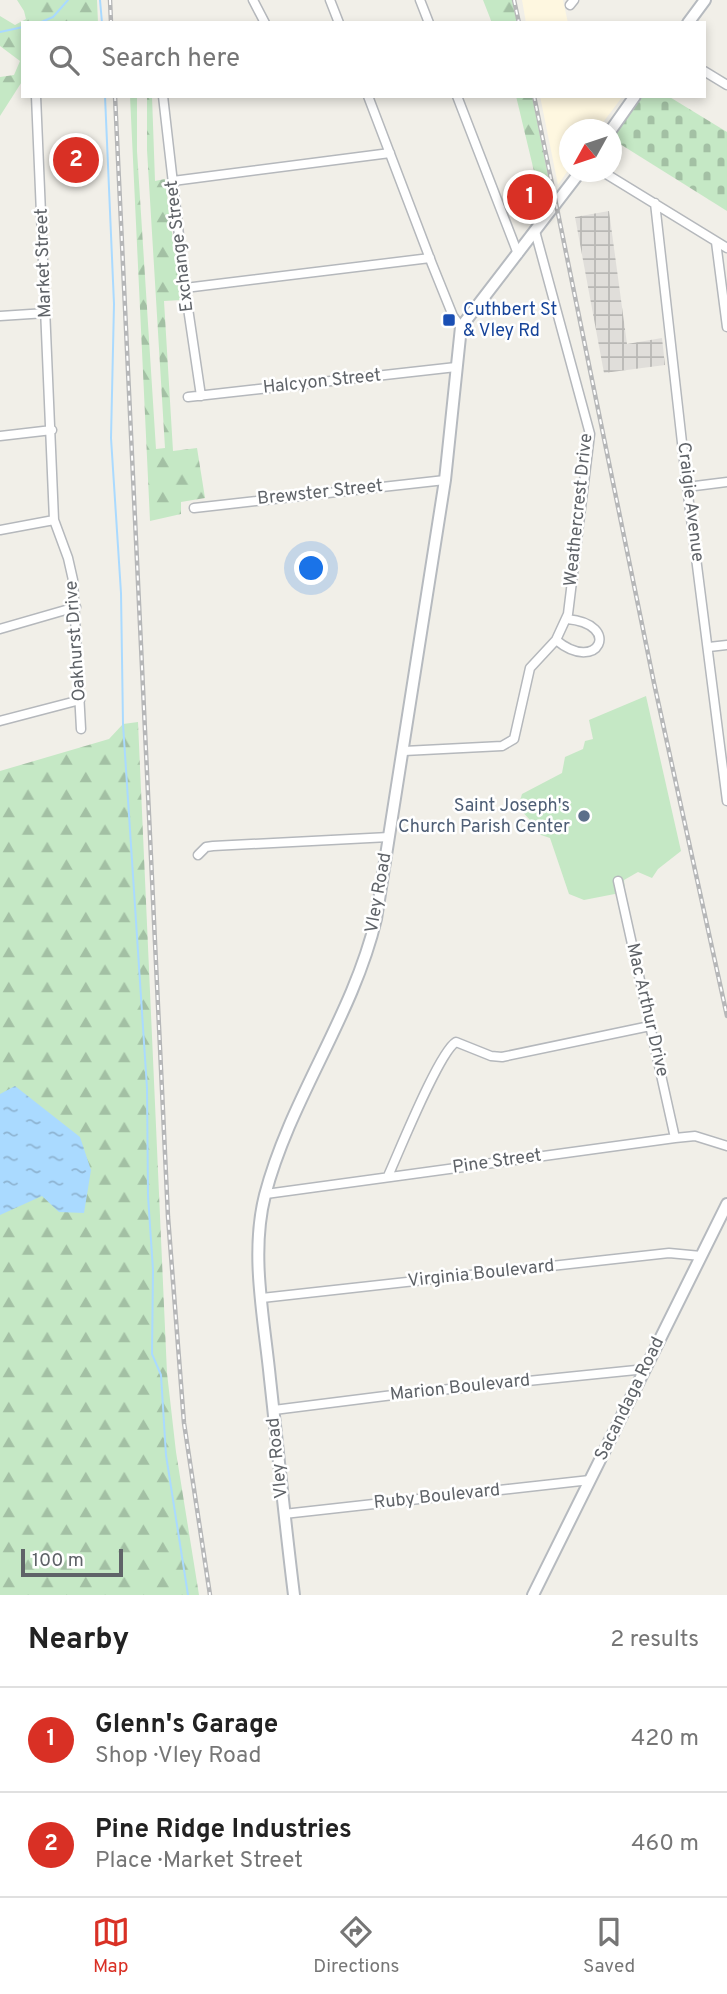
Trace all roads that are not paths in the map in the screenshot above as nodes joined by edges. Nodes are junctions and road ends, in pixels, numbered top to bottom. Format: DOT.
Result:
graph roads {
  1 [pos="253,0"];
  2 [pos="330,0"];
  3 [pos="420,0"];
  4 [pos="705,0"];
  5 [pos="264,21"];
  6 [pos="338,21"];
  7 [pos="428,21"];
  8 [pos="689,21"];
  9 [pos="706,72"];
  10 [pos="727,85"];
  11 [pos="36,98"];
  12 [pos="163,98"];
  13 [pos="369,98"];
  14 [pos="458,98"];
  15 [pos="634,98"];
  16 [pos="619,119"];
  17 [pos="390,153"];
  18 [pos="173,181"];
  19 [pos="572,182"];
  20 [pos="620,182"];
  21 [pos="655,203"];
  22 [pos="535,231"];
  23 [pos="716,242"];
  24 [pos="727,248"];
  25 [pos="518,254"];
  26 [pos="430,258"];
  27 [pos="185,288"];
  28 [pos="46,313"];
  29 [pos="0,316"];
  30 [pos="461,327"];
  31 [pos="727,327"];
  32 [pos="456,367"];
  33 [pos="201,396"];
  34 [pos="188,397"];
  35 [pos="52,430"];
  36 [pos="0,436"];
  37 [pos="445,480"];
  38 [pos="727,482"];
  39 [pos="687,487"];
  40 [pos="194,508"];
  41 [pos="54,520"];
  42 [pos="0,530"];
  43 [pos="75,607"];
  44 [pos="567,619"];
  45 [pos="0,629"];
  46 [pos="556,640"];
  47 [pos="727,645"];
  48 [pos="709,647"];
  49 [pos="80,700"];
  50 [pos="0,721"];
  51 [pos="81,729"];
  52 [pos="404,751"];
  53 [pos="727,801"];
  54 [pos="389,837"];
  55 [pos="198,855"];
  56 [pos="618,881"];
  57 [pos="650,1026"];
  58 [pos="675,1138"];
  59 [pos="727,1146"];
  60 [pos="388,1176"];
  61 [pos="266,1194"];
  62 [pos="727,1203"];
  63 [pos="701,1255"];
  64 [pos="262,1298"];
  65 [pos="646,1369"];
  66 [pos="274,1410"];
  67 [pos="590,1480"];
  68 [pos="284,1514"];
  69 [pos="294,1595"];
  70 [pos="533,1595"];
  1 -- 5 [label="street"];
  2 -- 6 [label="street"];
  3 -- 7 [label="street"];
  4 -- 8 [label="street"];
  9 -- 10 [label="street"];
  11 -- 28 [label="street, Market Street"];
  12 -- 18 [label="street, Exchange Street"];
  13 -- 17 [label="street"];
  14 -- 25 [label="street"];
  15 -- 16 [label="street"];
  17 -- 18 [label="street"];
  17 -- 26 [label="street"];
  18 -- 27 [label="street, Exchange Street"];
  19 -- 22 [label="street"];
  20 -- 21 [label="street"];
  21 -- 23 [label="street"];
  21 -- 39 [label="street, Craigie Avenue"];
  22 -- 25 [label="street"];
  22 -- 44 [label="street, Weathercrest Drive"];
  23 -- 24 [label="street"];
  23 -- 31 [label="street"];
  25 -- 30 [label="street"];
  26 -- 27 [label="street"];
  26 -- 30 [label="street"];
  27 -- 33 [label="street, Exchange Street"];
  28 -- 29 [label="street"];
  28 -- 35 [label="street, Market Street"];
  30 -- 32 [label="street, Vley Road"];
  32 -- 33 [label="street, Halcyon Street"];
  32 -- 37 [label="street, Vley Road"];
  33 -- 34 [label="street, Halcyon Street"];
  35 -- 36 [label="street"];
  35 -- 41 [label="street, Oakhurst Drive"];
  37 -- 40 [label="street, Brewster Street"];
  37 -- 52 [label="street, Vley Road"];
  38 -- 39 [label="street"];
  39 -- 48 [label="street, Craigie Avenue"];
  41 -- 42 [label="street"];
  41 -- 43 [label="street, Oakhurst Drive"];
  43 -- 45 [label="street"];
  43 -- 49 [label="street, Oakhurst Drive"];
  44 -- 46 [label="street, Weathercrest Drive"];
  44 -- 46 [label="street"];
  46 -- 52 [label="street, Weathercrest Drive"];
  47 -- 48 [label="street"];
  48 -- 53 [label="street, Craigie Avenue"];
  49 -- 50 [label="street"];
  49 -- 51 [label="street, Oakhurst Drive"];
  52 -- 54 [label="street, Vley Road"];
  54 -- 55 [label="street"];
  54 -- 61 [label="street, Vley Road"];
  56 -- 57 [label="street, Mac Arthur Drive"];
  57 -- 58 [label="street, Mac Arthur Drive"];
  57 -- 60 [label="street"];
  58 -- 59 [label="street, Pine Street"];
  58 -- 60 [label="street, Pine Street"];
  60 -- 61 [label="street, Pine Street"];
  61 -- 64 [label="street, Vley Road"];
  62 -- 63 [label="street, Sacandaga Road"];
  63 -- 64 [label="street, Virginia Boulevard"];
  63 -- 65 [label="street, Sacandaga Road"];
  64 -- 66 [label="street, Vley Road"];
  65 -- 66 [label="street, Marion Boulevard"];
  65 -- 67 [label="street, Sacandaga Road"];
  66 -- 68 [label="street, Vley Road"];
  67 -- 68 [label="street, Ruby Boulevard"];
  67 -- 70 [label="street, Sacandaga Road"];
  68 -- 69 [label="street, Vley Road"];
}
